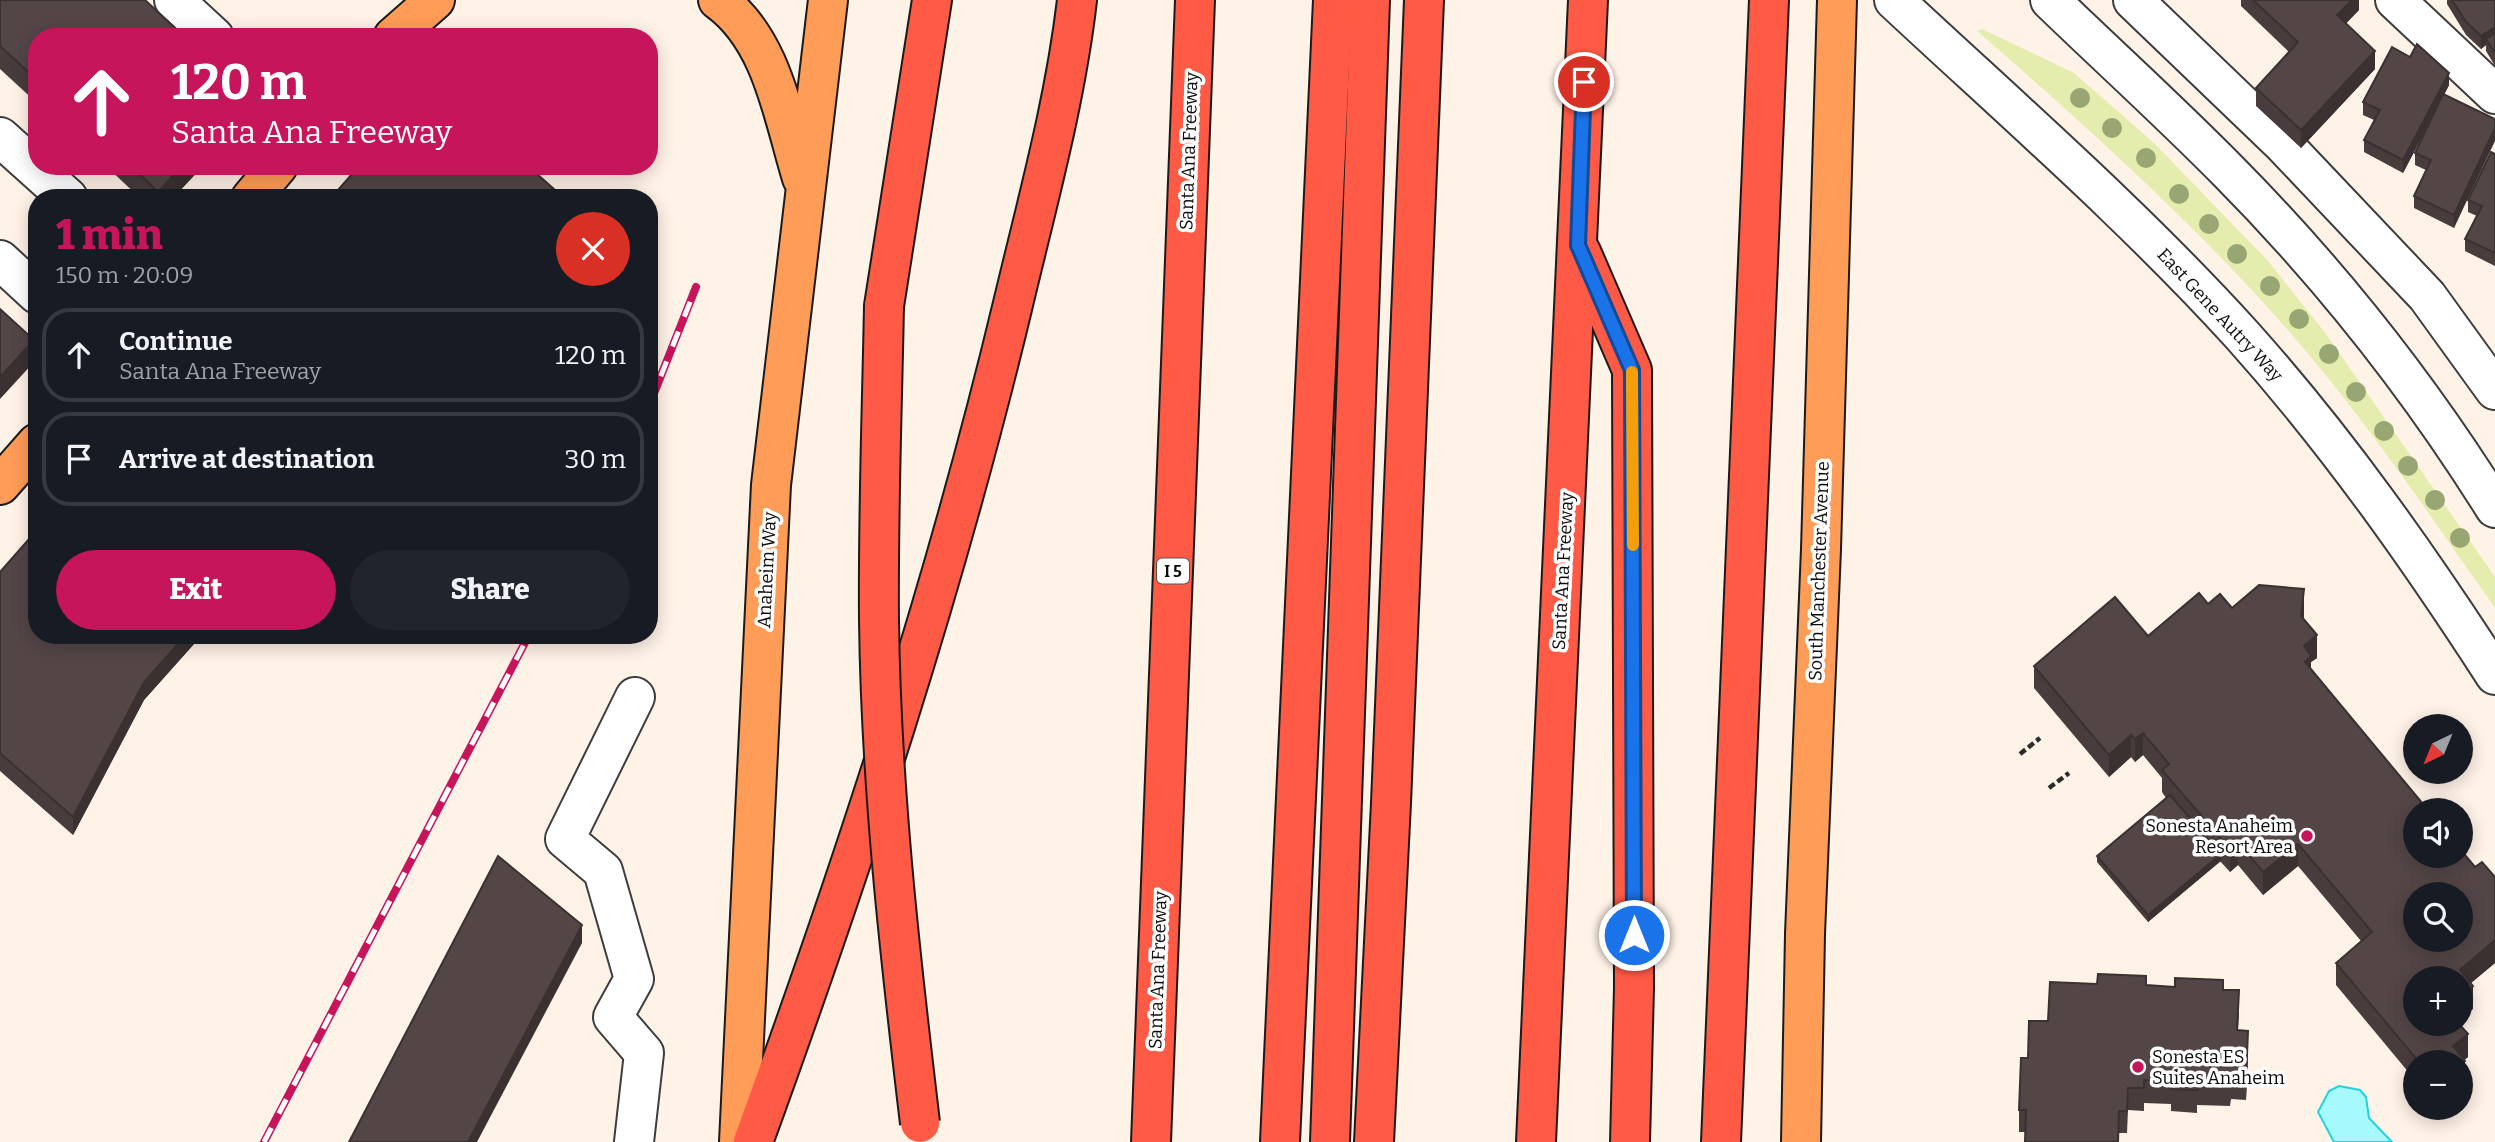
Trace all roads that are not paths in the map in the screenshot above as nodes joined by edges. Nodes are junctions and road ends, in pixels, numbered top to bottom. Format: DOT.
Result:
graph roads {
  1 [pos="174,0"];
  2 [pos="435,0"];
  3 [pos="718,0"];
  4 [pos="828,0"];
  5 [pos="932,0"];
  6 [pos="1077,0"];
  7 [pos="1195,0"];
  8 [pos="1333,0"];
  9 [pos="1370,0"];
  10 [pos="1424,0"];
  11 [pos="1588,0"];
  12 [pos="1769,0"];
  13 [pos="1838,0"];
  14 [pos="1894,0"];
  15 [pos="2050,0"];
  16 [pos="2133,0"];
  17 [pos="2395,0"];
  18 [pos="204,28"];
  19 [pos="403,28"];
  20 [pos="2495,94"];
  21 [pos="0,137"];
  22 [pos="28,162"];
  23 [pos="42,175"];
  24 [pos="270,175"];
  25 [pos="58,189"];
  26 [pos="259,189"];
  27 [pos="806,191"];
  28 [pos="1578,245"];
  29 [pos="0,260"];
  30 [pos="28,286"];
  31 [pos="2495,390"];
  32 [pos="28,453"];
  33 [pos="0,485"];
  34 [pos="2495,508"];
  35 [pos="2495,675"];
  36 [pos="635,697"];
  37 [pos="921,1133"];
  38 [pos="634,1142"];
  39 [pos="740,1142"];
  40 [pos="753,1142"];
  41 [pos="1152,1142"];
  42 [pos="1280,1142"];
  43 [pos="1329,1142"];
  44 [pos="1374,1142"];
  45 [pos="1536,1142"];
  46 [pos="1630,1142"];
  47 [pos="1721,1142"];
  48 [pos="1801,1142"];
  1 -- 18 [label="street"];
  2 -- 19 [label="main road"];
  3 -- 27 [label="main road"];
  4 -- 27 [label="main road, Anaheim Way"];
  5 -- 37 [label="highway, bridge"];
  6 -- 40 [label="highway"];
  7 -- 41 [label="highway, Santa Ana Freeway / I 5"];
  8 -- 42 [label="highway"];
  9 -- 43 [label="highway"];
  10 -- 44 [label="highway"];
  11 -- 28 [label="highway, Santa Ana Freeway"];
  12 -- 47 [label="highway"];
  13 -- 48 [label="main road, South Manchester Avenue"];
  14 -- 35 [label="street, East Gene Autry Way"];
  15 -- 34 [label="street"];
  16 -- 31 [label="street"];
  17 -- 20 [label="street"];
  21 -- 22 [label="street"];
  23 -- 25 [label="street"];
  24 -- 26 [label="main road"];
  27 -- 39 [label="main road, Anaheim Way"];
  28 -- 45 [label="highway, Santa Ana Freeway"];
  28 -- 46 [label="highway"];
  29 -- 30 [label="street"];
  32 -- 33 [label="main road"];
  36 -- 38 [label="street"];
}
